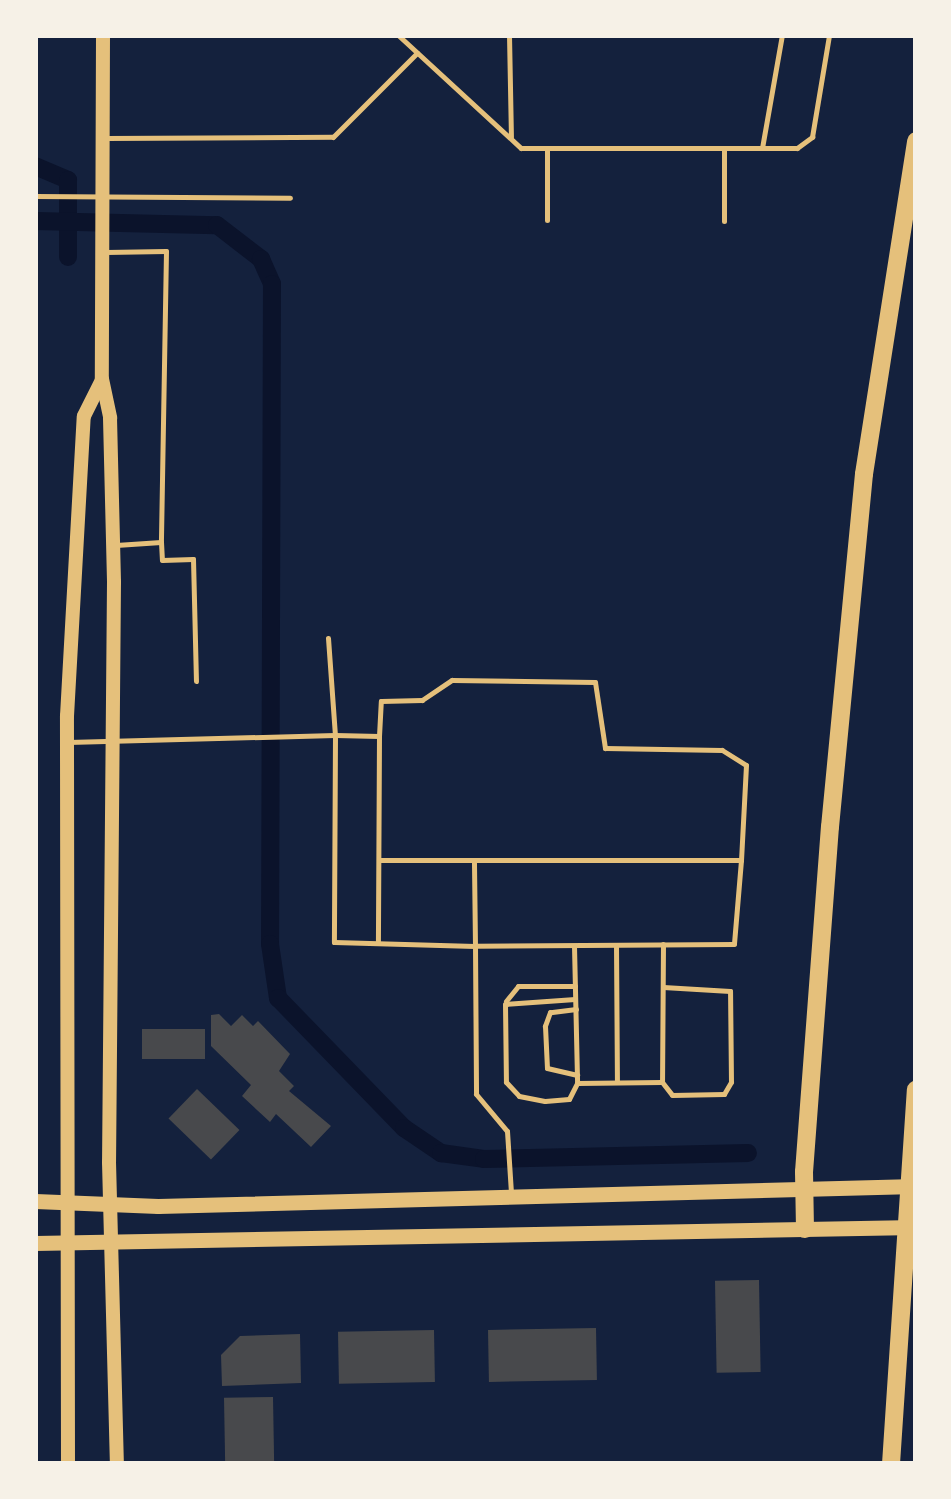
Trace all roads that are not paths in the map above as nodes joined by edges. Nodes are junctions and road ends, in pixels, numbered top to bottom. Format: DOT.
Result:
graph roads {
  1 [pos="104,35"];
  2 [pos="398,35"];
  3 [pos="510,35"];
  4 [pos="782,35"];
  5 [pos="830,35"];
  6 [pos="417,52"];
  7 [pos="103,138"];
  8 [pos="511,139"];
  9 [pos="916,141"];
  10 [pos="547,148"];
  11 [pos="724,148"];
  12 [pos="762,148"];
  13 [pos="35,196"];
  14 [pos="103,198"];
  15 [pos="290,198"];
  16 [pos="547,220"];
  17 [pos="724,220"];
  18 [pos="104,252"];
  19 [pos="102,379"];
  20 [pos="161,542"];
  21 [pos="113,545"];
  22 [pos="328,638"];
  23 [pos="196,681"];
  24 [pos="335,735"];
  25 [pos="380,736"];
  26 [pos="111,740"];
  27 [pos="66,742"];
  28 [pos="379,860"];
  29 [pos="474,860"];
  30 [pos="741,860"];
  31 [pos="378,944"];
  32 [pos="663,944"];
  33 [pos="616,945"];
  34 [pos="475,946"];
  35 [pos="574,946"];
  36 [pos="575,986"];
  37 [pos="663,987"];
  38 [pos="575,999"];
  39 [pos="505,1004"];
  40 [pos="576,1009"];
  41 [pos="577,1075"];
  42 [pos="662,1082"];
  43 [pos="617,1083"];
  44 [pos="577,1084"];
  45 [pos="916,1090"];
  46 [pos="916,1186"];
  47 [pos="804,1188"];
  48 [pos="511,1196"];
  49 [pos="35,1201"];
  50 [pos="64,1203"];
  51 [pos="110,1205"];
  52 [pos="916,1227"];
  53 [pos="806,1229"];
  54 [pos="111,1241"];
  55 [pos="64,1242"];
  56 [pos="35,1243"];
  57 [pos="68,1464"];
  58 [pos="117,1464"];
  59 [pos="891,1464"];
  1 -- 7 [label="main road"];
  2 -- 6 [label="lane"];
  3 -- 8 [label="lane"];
  4 -- 12 [label="lane"];
  5 -- 12 [label="lane"];
  6 -- 7 [label="lane"];
  6 -- 8 [label="lane"];
  7 -- 14 [label="main road"];
  8 -- 10 [label="lane"];
  9 -- 47 [label="highway"];
  10 -- 11 [label="lane"];
  10 -- 16 [label="lane"];
  11 -- 12 [label="lane"];
  11 -- 17 [label="lane"];
  13 -- 14 [label="lane"];
  14 -- 15 [label="lane"];
  14 -- 18 [label="main road"];
  18 -- 19 [label="main road"];
  18 -- 20 [label="lane"];
  19 -- 21 [label="main road"];
  19 -- 27 [label="main road"];
  20 -- 21 [label="lane"];
  20 -- 23 [label="lane"];
  21 -- 26 [label="main road"];
  22 -- 24 [label="lane"];
  24 -- 25 [label="lane"];
  24 -- 26 [label="lane"];
  24 -- 31 [label="lane"];
  25 -- 28 [label="lane"];
  25 -- 30 [label="lane"];
  26 -- 27 [label="lane"];
  26 -- 51 [label="main road"];
  27 -- 50 [label="main road"];
  28 -- 29 [label="lane"];
  28 -- 31 [label="lane"];
  29 -- 30 [label="lane"];
  29 -- 34 [label="lane"];
  30 -- 32 [label="lane"];
  31 -- 34 [label="lane"];
  32 -- 33 [label="lane"];
  32 -- 37 [label="lane"];
  33 -- 35 [label="lane"];
  33 -- 43 [label="lane"];
  34 -- 35 [label="lane"];
  34 -- 48 [label="lane"];
  35 -- 36 [label="lane"];
  36 -- 38 [label="lane"];
  36 -- 39 [label="lane"];
  37 -- 42 [label="lane"];
  37 -- 42 [label="lane"];
  38 -- 39 [label="lane"];
  38 -- 40 [label="lane"];
  39 -- 44 [label="lane"];
  40 -- 41 [label="lane"];
  40 -- 41 [label="lane"];
  41 -- 44 [label="lane"];
  42 -- 43 [label="lane"];
  43 -- 44 [label="lane"];
  45 -- 59 [label="highway"];
  46 -- 47 [label="main road"];
  47 -- 48 [label="main road"];
  47 -- 53 [label="highway"];
  48 -- 51 [label="main road"];
  49 -- 50 [label="main road"];
  50 -- 51 [label="main road"];
  50 -- 55 [label="main road"];
  51 -- 54 [label="main road"];
  52 -- 53 [label="main road"];
  53 -- 54 [label="main road"];
  54 -- 55 [label="main road"];
  54 -- 58 [label="main road"];
  55 -- 56 [label="main road"];
  55 -- 57 [label="main road"];
}
